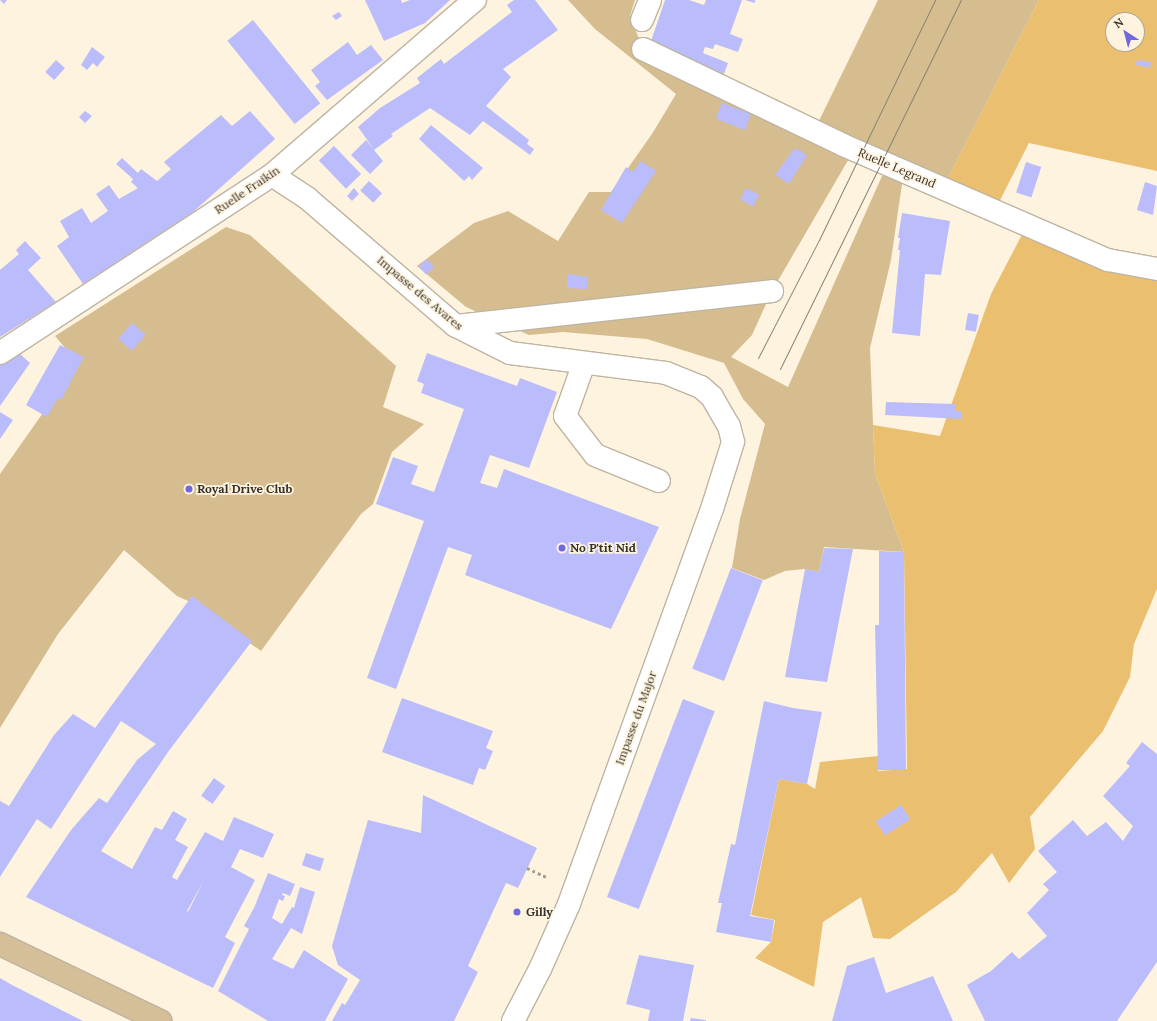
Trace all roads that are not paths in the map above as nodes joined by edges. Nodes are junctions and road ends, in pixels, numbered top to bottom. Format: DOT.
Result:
graph roads {
  1 [pos="475,0"];
  2 [pos="650,0"];
  3 [pos="642,20"];
  4 [pos="643,49"];
  5 [pos="272,175"];
  6 [pos="1157,269"];
  7 [pos="772,290"];
  8 [pos="456,326"];
  9 [pos="0,353"];
  10 [pos="584,362"];
  11 [pos="720,410"];
  12 [pos="658,481"];
  13 [pos="0,944"];
  14 [pos="160,1021"];
  15 [pos="513,1021"];
  1 -- 5 [label="street, Ruelle Fraikin"];
  2 -- 3 [label="street"];
  4 -- 6 [label="street, Ruelle Legrand"];
  5 -- 8 [label="street, Impasse des Avares"];
  5 -- 9 [label="street, Ruelle Fraikin"];
  7 -- 8 [label="street"];
  8 -- 10 [label="street, Impasse des Avares"];
  10 -- 11 [label="street, Impasse des Avares"];
  10 -- 12 [label="street"];
  11 -- 15 [label="street, Impasse du Major"];
  13 -- 14 [label="main road"];
}
